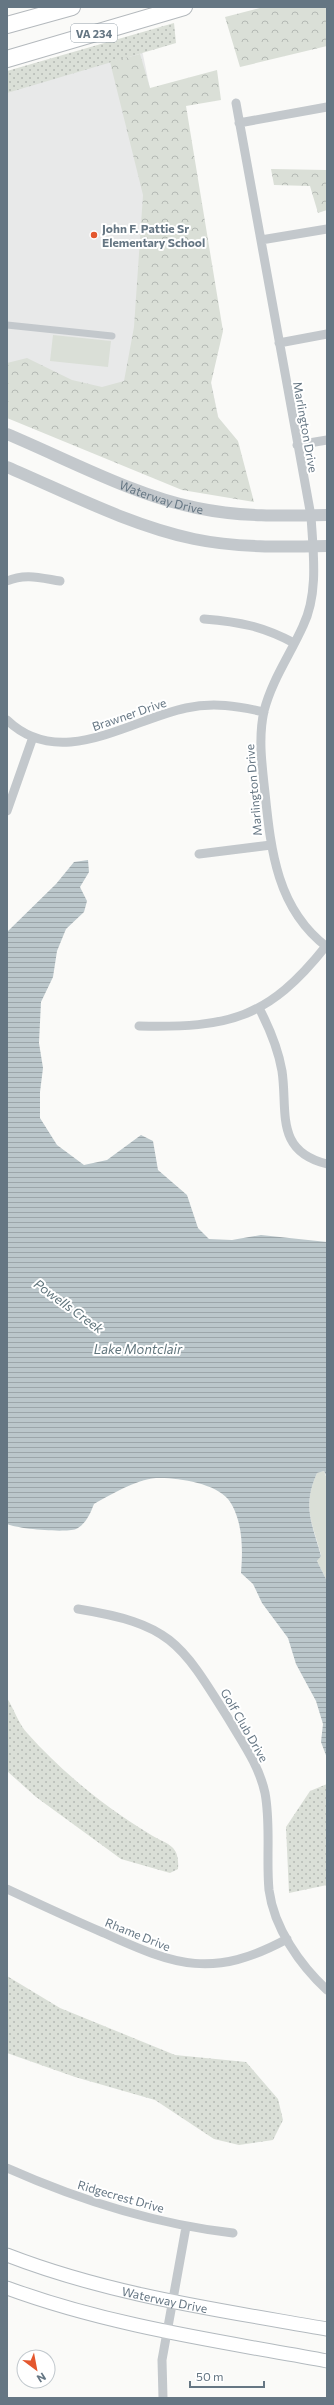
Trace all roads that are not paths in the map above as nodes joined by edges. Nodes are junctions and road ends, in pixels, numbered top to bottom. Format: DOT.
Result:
graph roads {
  1 [pos="72,7"];
  2 [pos="182,7"];
  3 [pos="7,25"];
  4 [pos="7,59"];
  5 [pos="236,103"];
  6 [pos="327,107"];
  7 [pos="239,123"];
  8 [pos="327,229"];
  9 [pos="261,240"];
  10 [pos="7,325"];
  11 [pos="327,334"];
  12 [pos="112,336"];
  13 [pos="279,343"];
  14 [pos="7,434"];
  15 [pos="327,440"];
  16 [pos="297,445"];
  17 [pos="7,467"];
  18 [pos="327,515"];
  19 [pos="311,516"];
  20 [pos="313,546"];
  21 [pos="327,546"];
  22 [pos="7,581"];
  23 [pos="60,581"];
  24 [pos="204,620"];
  25 [pos="294,643"];
  26 [pos="264,712"];
  27 [pos="7,720"];
  28 [pos="33,737"];
  29 [pos="7,811"];
  30 [pos="270,845"];
  31 [pos="199,854"];
  32 [pos="327,947"];
  33 [pos="259,1008"];
  34 [pos="139,1026"];
  35 [pos="327,1164"];
  36 [pos="78,1609"];
  37 [pos="7,1889"];
  38 [pos="287,1939"];
  39 [pos="327,1990"];
  40 [pos="7,2168"];
  41 [pos="186,2227"];
  42 [pos="233,2233"];
  43 [pos="7,2255"];
  44 [pos="7,2288"];
  45 [pos="172,2301"];
  46 [pos="327,2330"];
  47 [pos="167,2332"];
  48 [pos="327,2361"];
  49 [pos="163,2398"];
  1 -- 3 [label="highway, VA 234"];
  2 -- 4 [label="highway, VA 234"];
  5 -- 7 [label="street, Marlington Drive"];
  6 -- 7 [label="street"];
  7 -- 9 [label="street, Marlington Drive"];
  8 -- 9 [label="street"];
  9 -- 13 [label="street, Marlington Drive"];
  10 -- 12 [label="street"];
  11 -- 13 [label="street"];
  13 -- 16 [label="street, Marlington Drive"];
  14 -- 19 [label="street, Waterway Drive"];
  15 -- 16 [label="street"];
  16 -- 19 [label="street, Marlington Drive"];
  17 -- 20 [label="street"];
  18 -- 19 [label="street, Waterway Drive"];
  19 -- 20 [label="street, Marlington Drive"];
  20 -- 21 [label="street"];
  20 -- 25 [label="street, Marlington Drive"];
  22 -- 23 [label="street"];
  24 -- 25 [label="street"];
  25 -- 26 [label="street, Marlington Drive"];
  26 -- 28 [label="street, Brawner Drive"];
  26 -- 30 [label="street, Marlington Drive"];
  27 -- 28 [label="street, Brawner Drive"];
  28 -- 29 [label="street"];
  30 -- 31 [label="street"];
  30 -- 32 [label="street, Marlington Drive"];
  32 -- 33 [label="street"];
  33 -- 34 [label="street"];
  33 -- 35 [label="street"];
  36 -- 38 [label="street, Golf Club Drive"];
  37 -- 38 [label="street, Rhame Drive"];
  38 -- 39 [label="street, Golf Club Drive"];
  40 -- 41 [label="street, Ridgecrest Drive"];
  41 -- 42 [label="street, Ridgecrest Drive"];
  41 -- 45 [label="street"];
  43 -- 45 [label="main road, Waterway Drive"];
  44 -- 47 [label="main road"];
  45 -- 46 [label="main road, Waterway Drive"];
  45 -- 47 [label="street"];
  47 -- 48 [label="main road"];
  47 -- 49 [label="street"];
}
